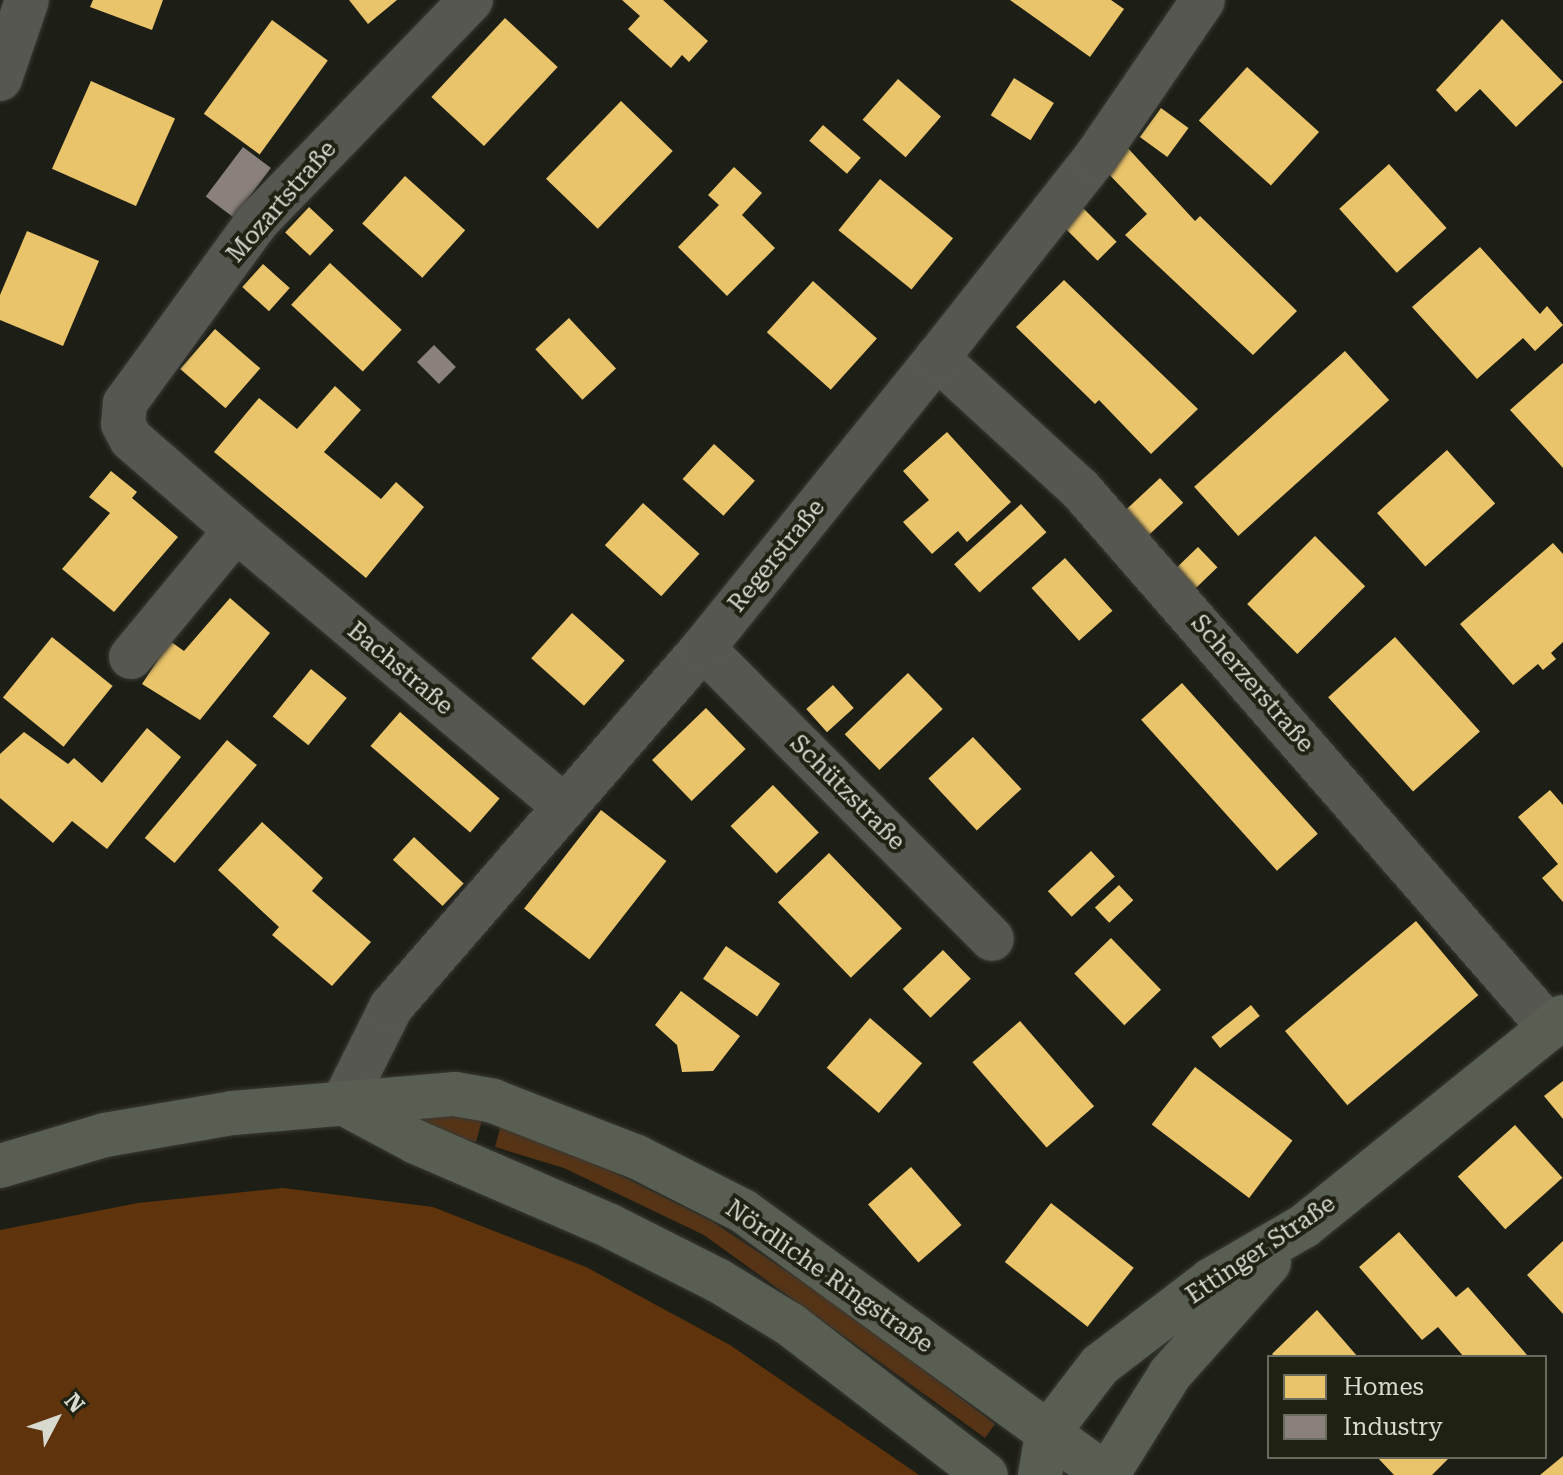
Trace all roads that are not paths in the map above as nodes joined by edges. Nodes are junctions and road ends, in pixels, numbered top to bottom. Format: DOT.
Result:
graph roads {
  1 [pos="27,0"];
  2 [pos="471,0"];
  3 [pos="1203,0"];
  4 [pos="0,79"];
  5 [pos="937,358"];
  6 [pos="123,424"];
  7 [pos="236,530"];
  8 [pos="703,648"];
  9 [pos="131,657"];
  10 [pos="565,807"];
  11 [pos="992,939"];
  12 [pos="1557,1023"];
  13 [pos="343,1103"];
  14 [pos="0,1166"];
  15 [pos="1304,1226"];
  16 [pos="1043,1455"];
  17 [pos="986,1475"];
  18 [pos="1107,1475"];
  1 -- 4 [label="street"];
  2 -- 6 [label="street, Mozartstraße"];
  3 -- 5 [label="street, Regerstraße"];
  5 -- 8 [label="street, Regerstraße"];
  5 -- 12 [label="street, Scherzerstraße"];
  6 -- 7 [label="street, Bachstraße"];
  7 -- 9 [label="street"];
  7 -- 10 [label="street, Bachstraße"];
  8 -- 10 [label="street, Regerstraße"];
  8 -- 11 [label="street, Schützstraße"];
  10 -- 13 [label="street, Regerstraße"];
  12 -- 15 [label="main road, Ettinger Straße"];
  13 -- 14 [label="main road, Nördliche Ringstraße"];
  13 -- 16 [label="main road, Nördliche Ringstraße"];
  13 -- 17 [label="main road"];
  15 -- 16 [label="main road, Ettinger Straße"];
  15 -- 18 [label="main road"];
  16 -- 18 [label="main road, Nördliche Ringstraße"];
}
